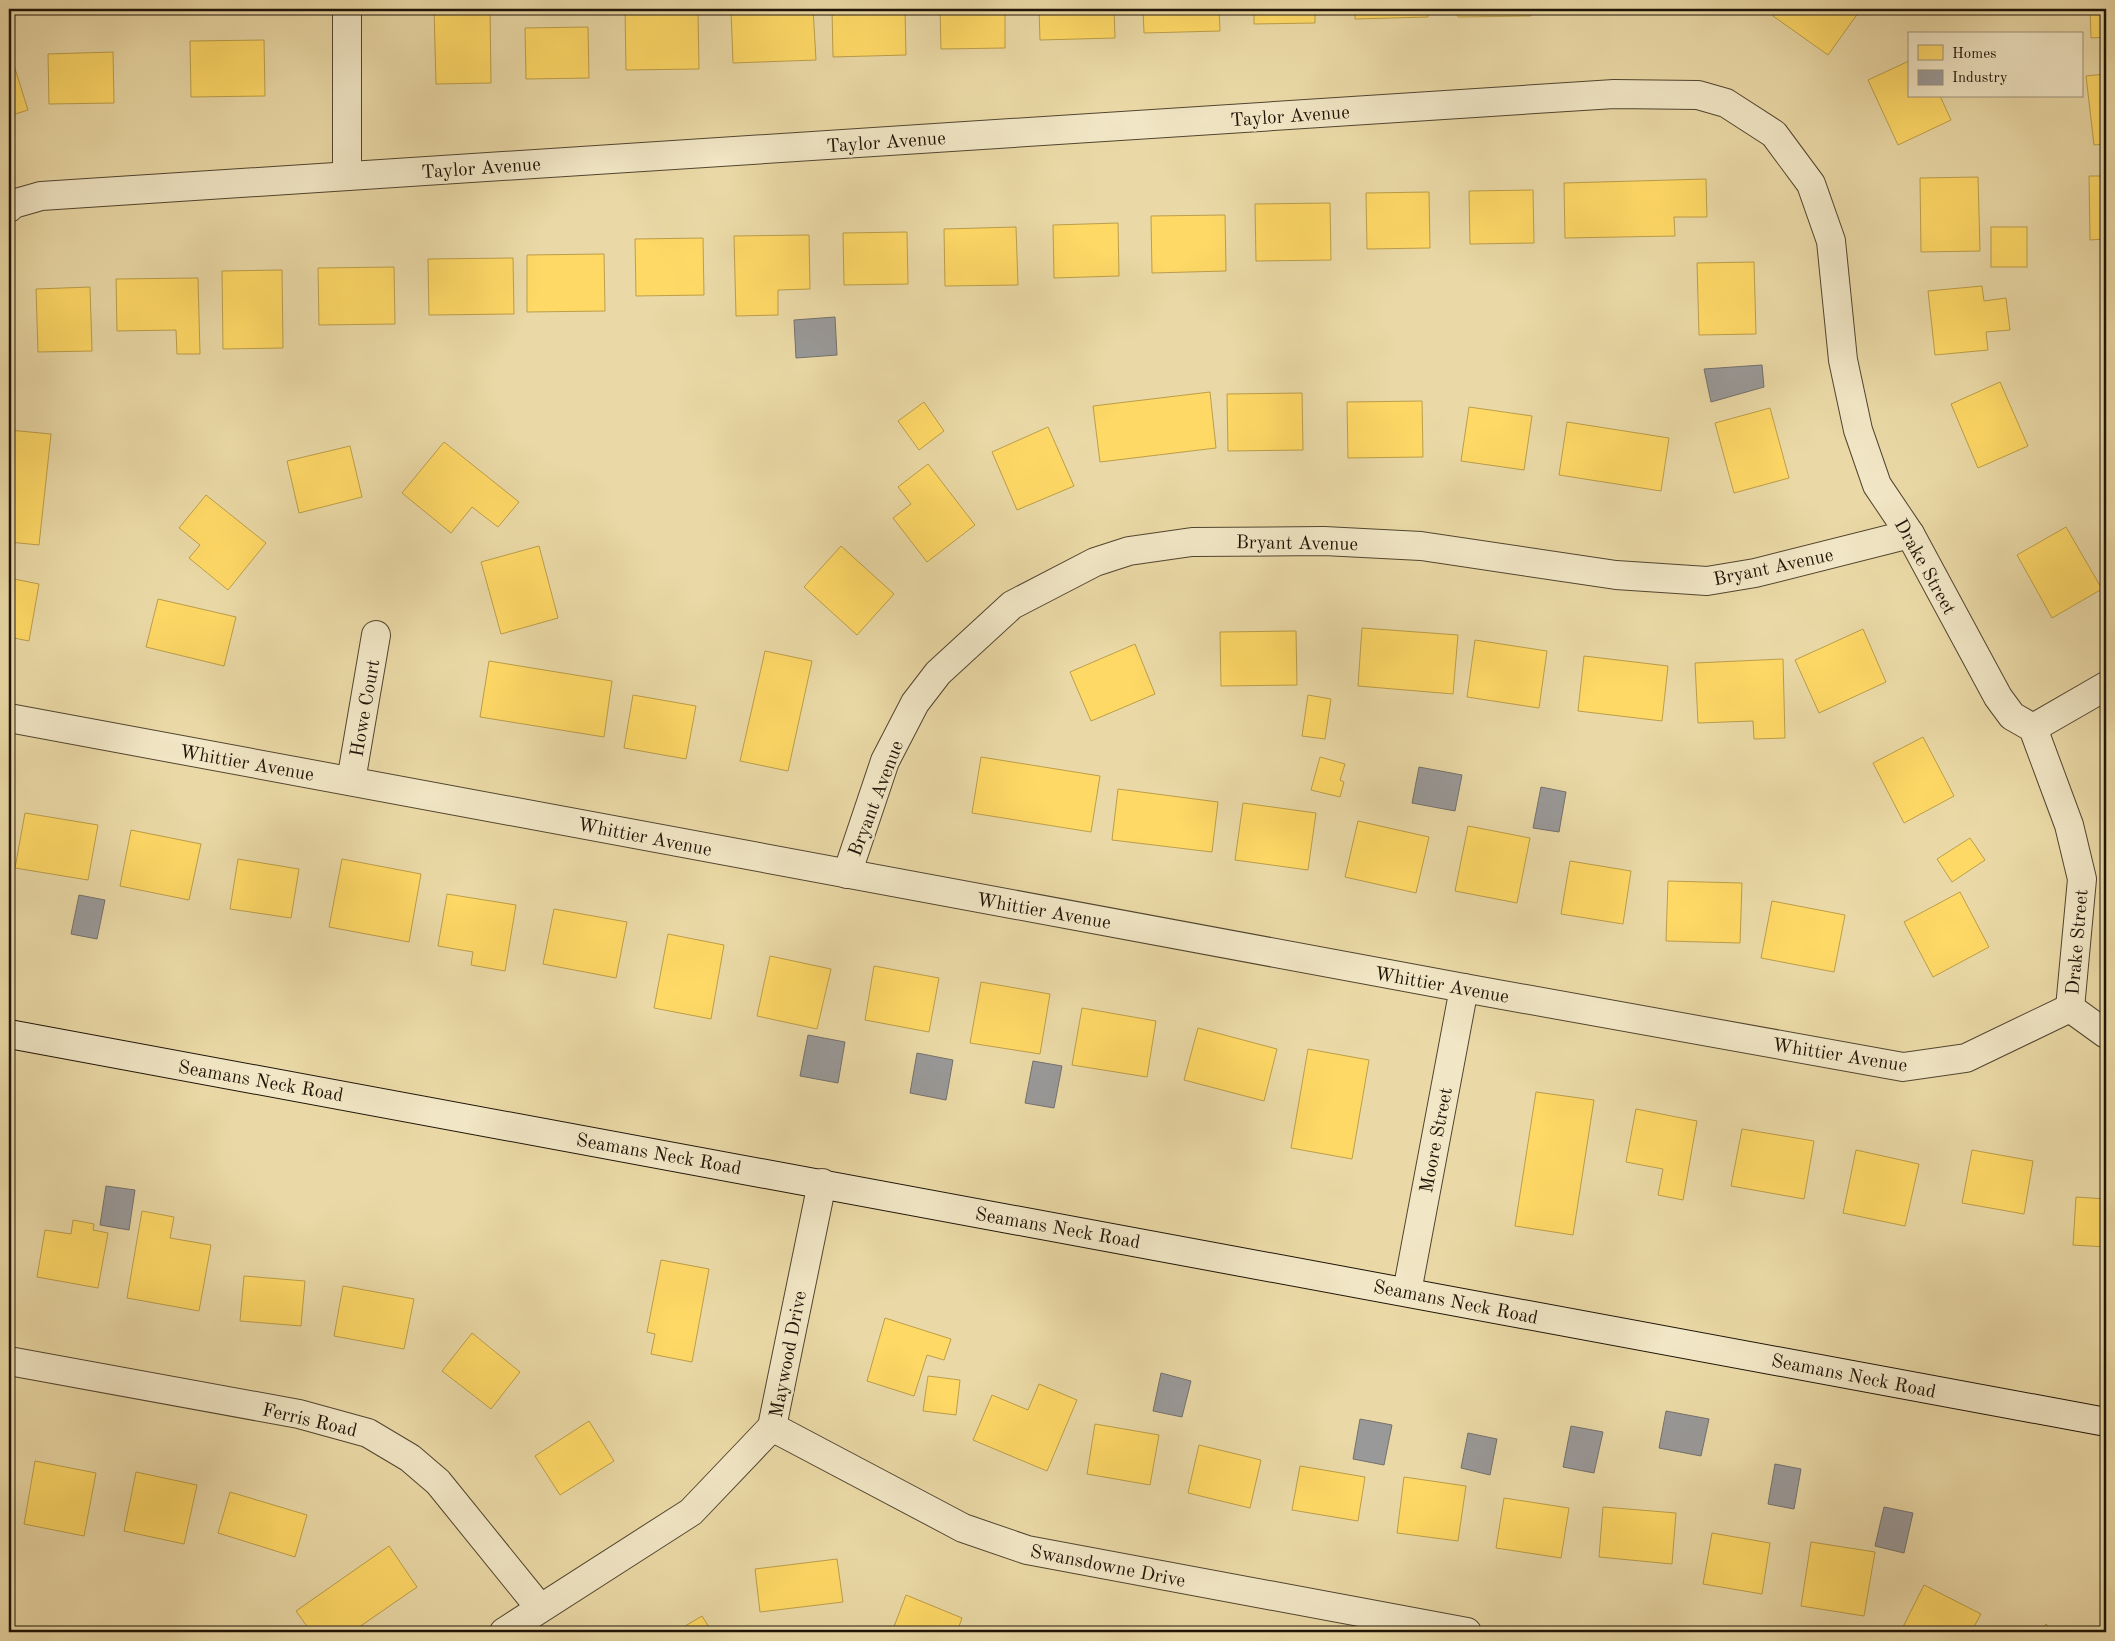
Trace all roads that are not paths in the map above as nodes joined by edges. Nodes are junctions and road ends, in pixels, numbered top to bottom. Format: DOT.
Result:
graph roads {
  1 [pos="347,9"];
  2 [pos="1758,123"];
  3 [pos="347,176"];
  4 [pos="9,208"];
  5 [pos="1910,534"];
  6 [pos="376,635"];
  7 [pos="2106,686"];
  8 [pos="9,718"];
  9 [pos="2034,728"];
  10 [pos="351,781"];
  11 [pos="847,874"];
  12 [pos="1464,988"];
  13 [pos="2070,1008"];
  14 [pos="9,1034"];
  15 [pos="2106,1034"];
  16 [pos="822,1183"];
  17 [pos="1407,1292"];
  18 [pos="9,1361"];
  19 [pos="2106,1422"];
  20 [pos="772,1427"];
  21 [pos="540,1608"];
  22 [pos="504,1632"];
  23 [pos="1467,1632"];
  1 -- 3 [label="street"];
  2 -- 3 [label="street, Taylor Avenue"];
  2 -- 5 [label="street, Drake Street"];
  3 -- 4 [label="street, Taylor Avenue"];
  5 -- 9 [label="street, Drake Street"];
  5 -- 11 [label="street, Bryant Avenue"];
  6 -- 10 [label="street, Howe Court"];
  7 -- 9 [label="street"];
  8 -- 10 [label="street, Whittier Avenue"];
  9 -- 13 [label="street, Drake Street"];
  10 -- 11 [label="street, Whittier Avenue"];
  11 -- 12 [label="street, Whittier Avenue"];
  12 -- 13 [label="street, Whittier Avenue"];
  12 -- 17 [label="street, Moore Street"];
  13 -- 15 [label="street"];
  14 -- 16 [label="street, Seamans Neck Road"];
  16 -- 17 [label="street, Seamans Neck Road"];
  16 -- 20 [label="street, Maywood Drive"];
  17 -- 19 [label="street, Seamans Neck Road"];
  18 -- 21 [label="street, Ferris Road"];
  20 -- 21 [label="street, Maywood Drive"];
  20 -- 23 [label="street, Swansdowne Drive"];
  21 -- 22 [label="street, Maywood Drive"];
}
